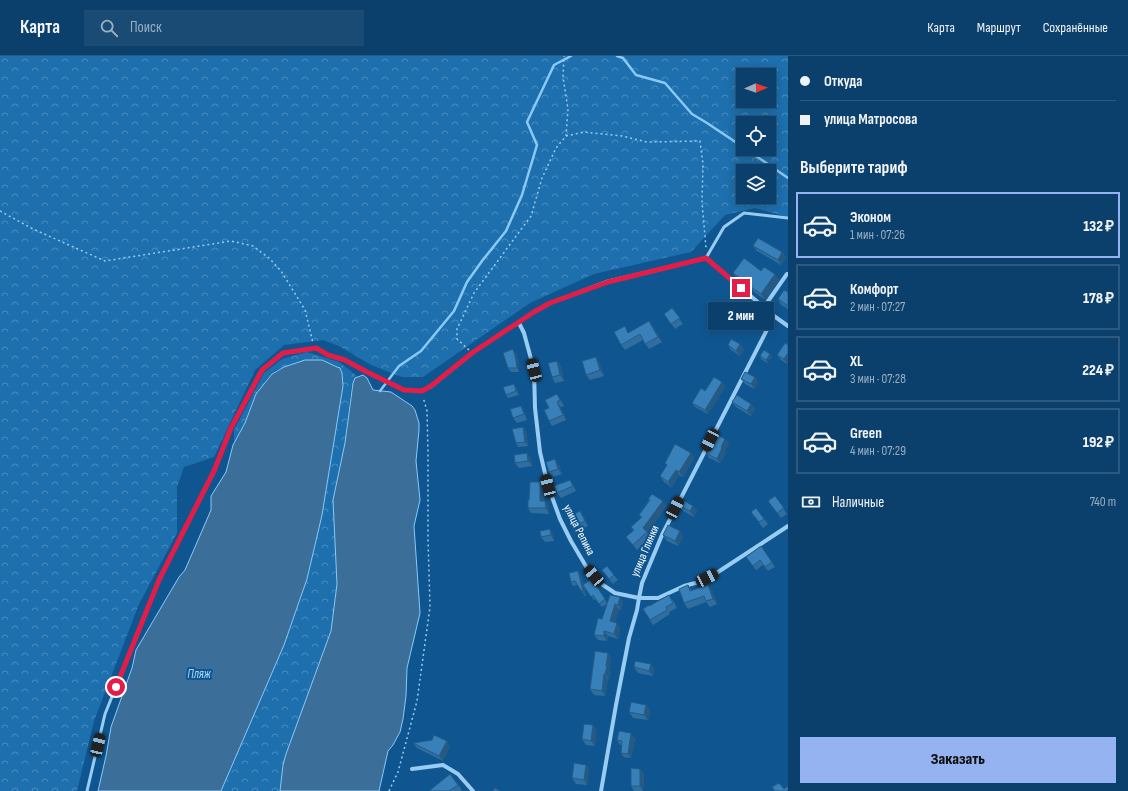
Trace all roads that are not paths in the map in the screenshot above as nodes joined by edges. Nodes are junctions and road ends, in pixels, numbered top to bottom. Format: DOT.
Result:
graph roads {
  1 [pos="788,218"];
  2 [pos="706,258"];
  3 [pos="788,274"];
  4 [pos="764,307"];
  5 [pos="774,316"];
  6 [pos="519,323"];
  7 [pos="788,326"];
  8 [pos="788,526"];
  9 [pos="638,598"];
  10 [pos="412,769"];
  11 [pos="87,791"];
  12 [pos="473,791"];
  13 [pos="601,791"];
  1 -- 2 [label="lane"];
  2 -- 4 [label="street"];
  2 -- 6 [label="lane"];
  3 -- 4 [label="street"];
  4 -- 5 [label="street"];
  5 -- 7 [label="street"];
  5 -- 9 [label="street, улица Глинки"];
  6 -- 9 [label="street, улица Репина"];
  6 -- 11 [label="lane"];
  8 -- 9 [label="street, улица Репина"];
  9 -- 13 [label="street, улица Глинки"];
  10 -- 12 [label="street"];
}
